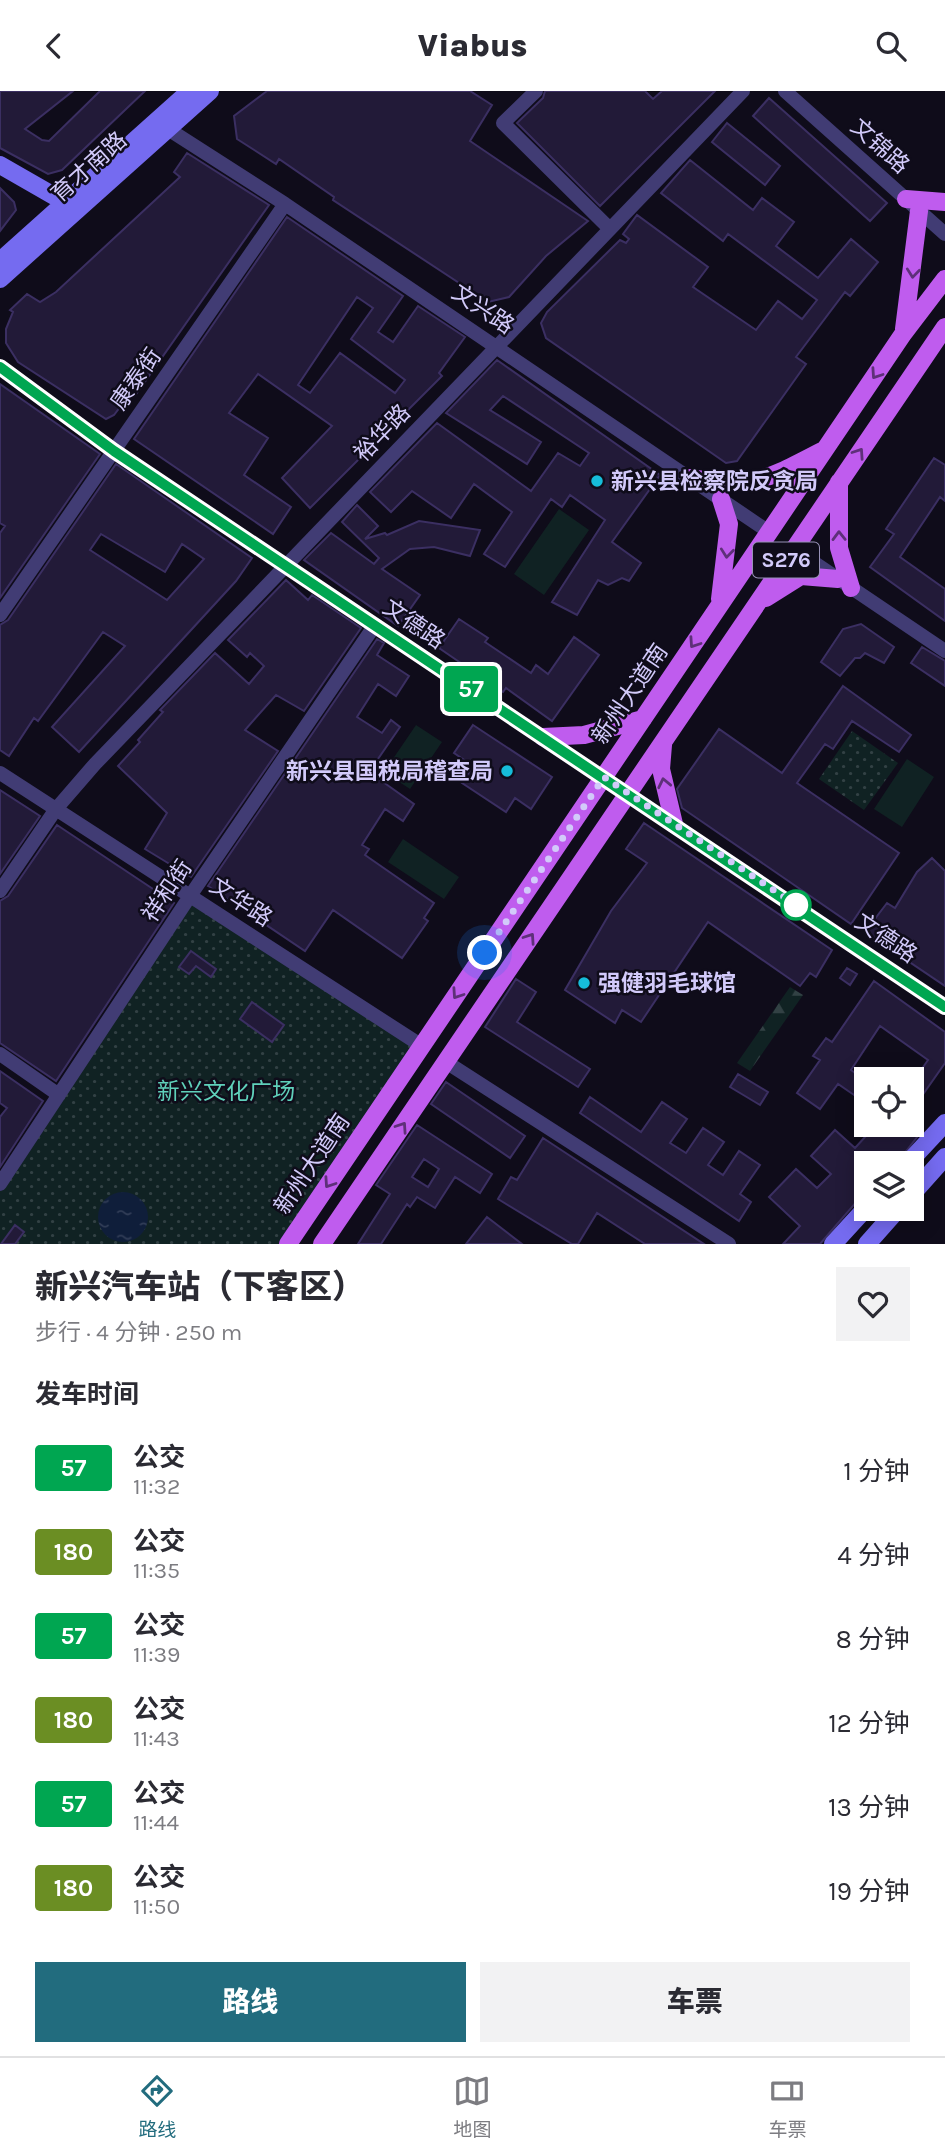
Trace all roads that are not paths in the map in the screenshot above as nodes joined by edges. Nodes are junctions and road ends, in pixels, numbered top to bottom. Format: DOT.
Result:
graph roads {
  1 [pos="190,91"];
  2 [pos="210,91"];
  3 [pos="536,91"];
  4 [pos="743,91"];
  5 [pos="785,91"];
  6 [pos="168,129"];
  7 [pos="0,165"];
  8 [pos="945,202"];
  9 [pos="285,204"];
  10 [pos="912,205"];
  11 [pos="71,206"];
  12 [pos="611,229"];
  13 [pos="945,235"];
  14 [pos="0,261"];
  15 [pos="0,279"];
  16 [pos="945,279"];
  17 [pos="945,327"];
  18 [pos="903,334"];
  19 [pos="496,348"];
  20 [pos="0,367"];
  21 [pos="825,450"];
  22 [pos="114,451"];
  23 [pos="689,478"];
  24 [pos="839,482"];
  25 [pos="721,499"];
  26 [pos="769,532"];
  27 [pos="794,549"];
  28 [pos="286,566"];
  29 [pos="845,583"];
  30 [pos="757,604"];
  31 [pos="718,607"];
  32 [pos="0,615"];
  33 [pos="375,625"];
  34 [pos="945,651"];
  35 [pos="643,719"];
  36 [pos="543,737"];
  37 [pos="663,742"];
  38 [pos="0,773"];
  39 [pos="604,777"];
  40 [pos="628,794"];
  41 [pos="57,809"];
  42 [pos="674,824"];
  43 [pos="0,891"];
  44 [pos="190,896"];
  45 [pos="945,1007"];
  46 [pos="422,1046"];
  47 [pos="0,1054"];
  48 [pos="446,1062"];
  49 [pos="59,1095"];
  50 [pos="945,1123"];
  51 [pos="919,1151"];
  52 [pos="945,1157"];
  53 [pos="924,1181"];
  54 [pos="0,1184"];
  55 [pos="854,1221"];
  56 [pos="887,1221"];
  57 [pos="288,1244"];
  58 [pos="323,1244"];
  59 [pos="729,1244"];
  60 [pos="833,1244"];
  61 [pos="867,1244"];
  1 -- 11 [label="street, 育才南路"];
  2 -- 6 [label="street, 育才南路"];
  3 -- 12 [label="street"];
  4 -- 12 [label="street, 裕华路"];
  5 -- 10 [label="street, 文锦路"];
  6 -- 9 [label="street, 文兴路"];
  6 -- 11 [label="street, 育才南路"];
  7 -- 11 [label="street"];
  8 -- 10 [label="main road"];
  9 -- 19 [label="street, 文兴路"];
  9 -- 22 [label="street, 康泰街"];
  10 -- 13 [label="street, 文锦路"];
  10 -- 18 [label="main road, one-way"];
  11 -- 14 [label="street, 育才南路"];
  11 -- 15 [label="street, 育才南路"];
  12 -- 19 [label="street, 裕华路"];
  16 -- 18 [label="main road, 新州大道南 / S276"];
  24 -- 17 [label="main road, S276, one-way"];
  18 -- 21 [label="main road, 新州大道南 / S276, one-way"];
  19 -- 23 [label="street, 文兴路"];
  19 -- 28 [label="street, 裕华路"];
  20 -- 22 [label="street, 文德路"];
  21 -- 23 [label="main road"];
  21 -- 26 [label="main road, 新州大道南 / S276"];
  22 -- 28 [label="street, 文德路"];
  22 -- 32 [label="street, 康泰街"];
  23 -- 25 [label="street, 文兴路"];
  24 -- 27 [label="main road, S276"];
  29 -- 24 [label="main road, one-way"];
  25 -- 26 [label="street, 文兴路"];
  25 -- 31 [label="main road, one-way"];
  26 -- 31 [label="main road, 新州大道南 / S276"];
  27 -- 29 [label="street"];
  27 -- 30 [label="main road, S276"];
  28 -- 33 [label="street, 文德路"];
  28 -- 41 [label="street, 裕华路"];
  29 -- 30 [label="main road"];
  29 -- 34 [label="street"];
  30 -- 37 [label="main road, S276"];
  31 -- 35 [label="main road, 新州大道南 / S276, one-way"];
  33 -- 36 [label="street, 文德路"];
  33 -- 44 [label="street, 祥和街"];
  35 -- 36 [label="main road"];
  35 -- 39 [label="main road, 新州大道南 / S276"];
  36 -- 39 [label="street, 文德路"];
  37 -- 40 [label="main road, S276"];
  42 -- 37 [label="main road, one-way"];
  38 -- 41 [label="street, 文华路"];
  39 -- 40 [label="street, 文德路"];
  39 -- 46 [label="main road, 新州大道南 / S276, one-way"];
  40 -- 42 [label="street, 文德路"];
  48 -- 40 [label="main road, S276, one-way"];
  41 -- 43 [label="street, 裕华路"];
  41 -- 44 [label="street, 文华路"];
  42 -- 45 [label="street, 文德路"];
  44 -- 46 [label="street, 文华路"];
  44 -- 49 [label="street, 祥和街"];
  46 -- 57 [label="main road, 新州大道南 / S276, one-way"];
  47 -- 49 [label="street"];
  58 -- 48 [label="main road, S276, one-way"];
  48 -- 59 [label="street"];
  49 -- 54 [label="street, 祥和街"];
  50 -- 51 [label="street"];
  52 -- 53 [label="street"];
  55 -- 60 [label="street"];
  56 -- 61 [label="street"];
}
